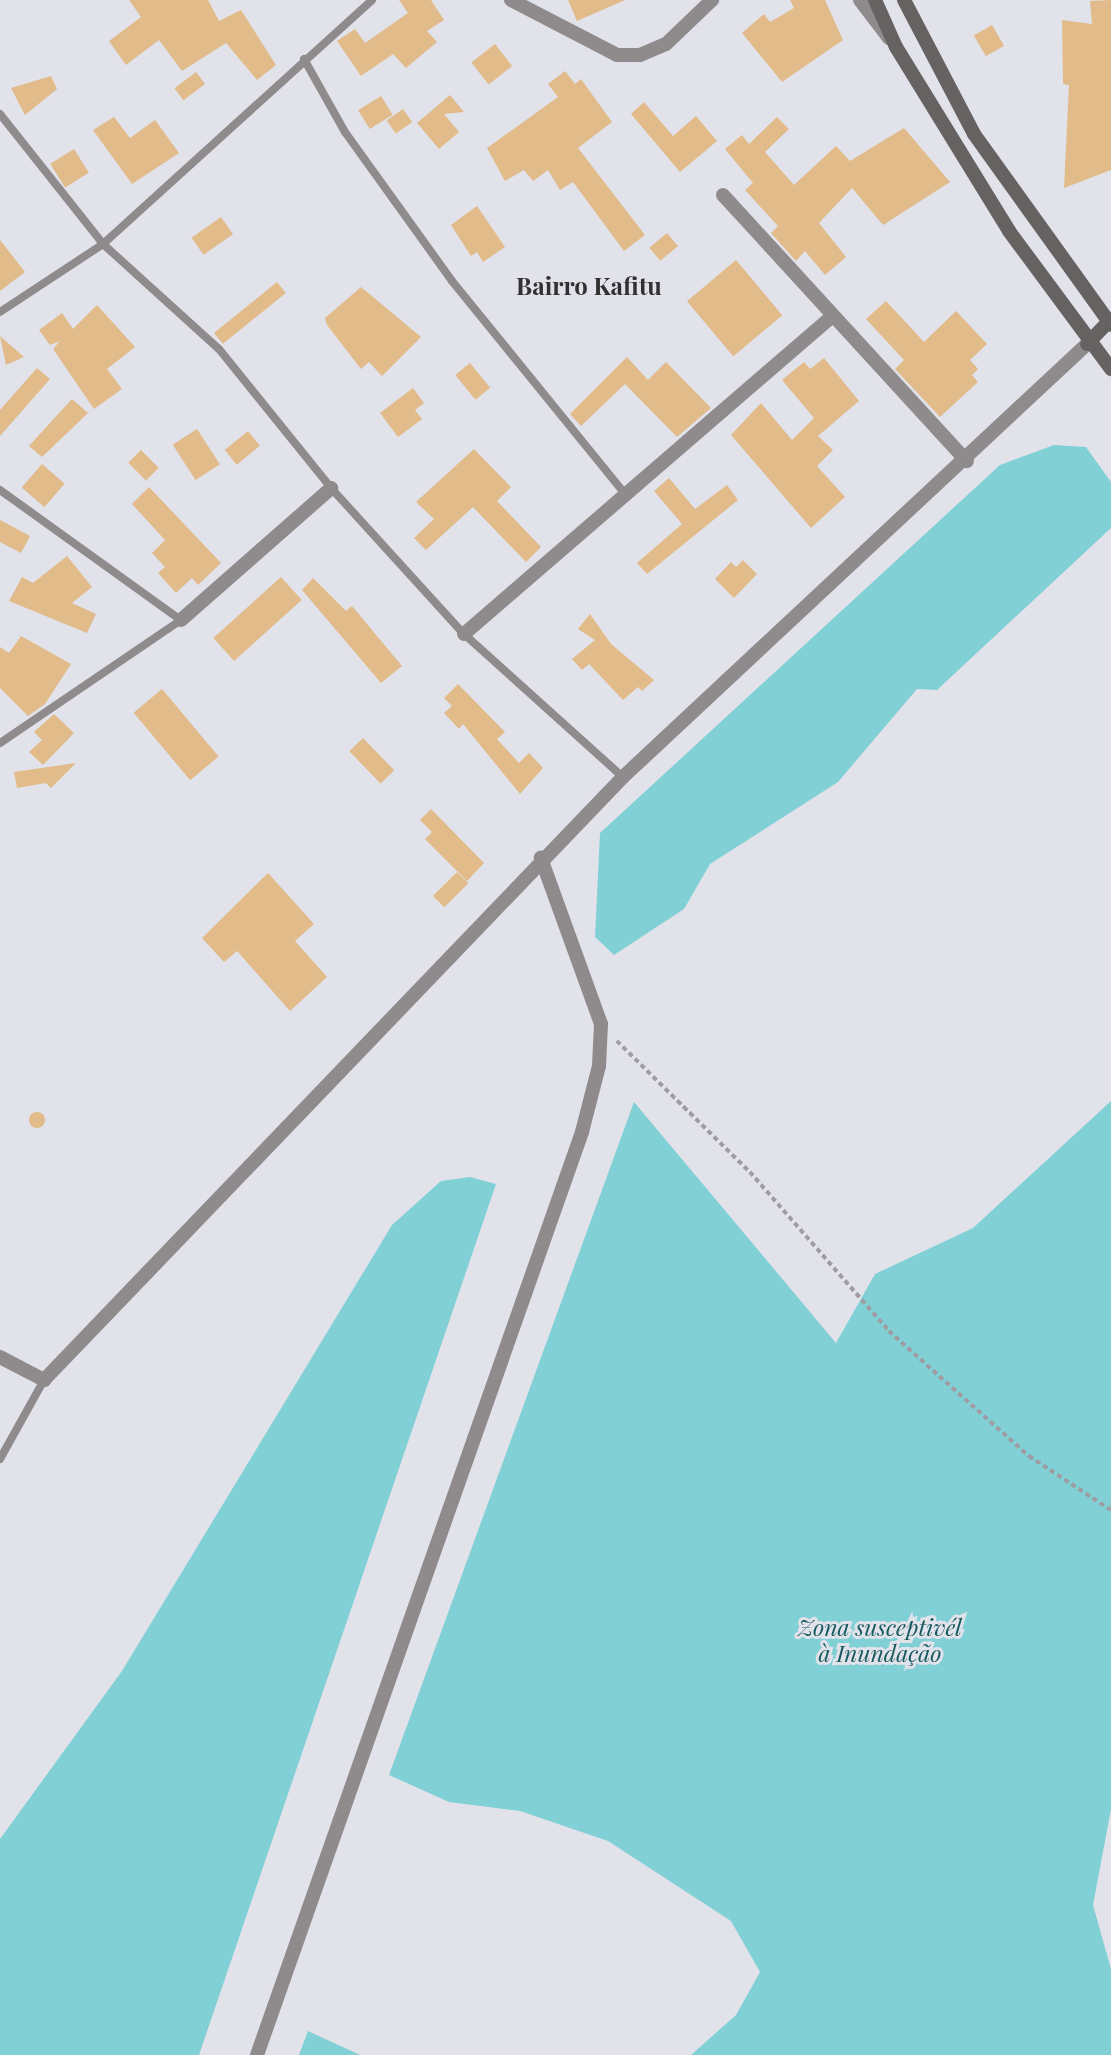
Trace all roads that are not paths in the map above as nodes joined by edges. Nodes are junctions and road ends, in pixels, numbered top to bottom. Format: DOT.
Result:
graph roads {
  1 [pos="372,0"];
  2 [pos="511,0"];
  3 [pos="712,0"];
  4 [pos="860,0"];
  5 [pos="875,0"];
  6 [pos="904,0"];
  7 [pos="897,47"];
  8 [pos="304,59"];
  9 [pos="0,114"];
  10 [pos="723,195"];
  11 [pos="103,244"];
  12 [pos="0,312"];
  13 [pos="832,316"];
  14 [pos="1110,322"];
  15 [pos="1087,344"];
  16 [pos="1111,369"];
  17 [pos="967,461"];
  18 [pos="331,488"];
  19 [pos="0,490"];
  20 [pos="627,497"];
  21 [pos="181,620"];
  22 [pos="464,634"];
  23 [pos="0,743"];
  24 [pos="623,776"];
  25 [pos="541,858"];
  26 [pos="0,1357"];
  27 [pos="44,1380"];
  28 [pos="0,1459"];
  29 [pos="257,2055"];
  1 -- 8 [label="lane"];
  2 -- 3 [label="street"];
  4 -- 7 [label="street"];
  5 -- 7 [label="main road"];
  6 -- 14 [label="main road"];
  7 -- 15 [label="main road"];
  8 -- 11 [label="lane"];
  8 -- 20 [label="lane"];
  9 -- 11 [label="lane"];
  10 -- 13 [label="street"];
  11 -- 12 [label="lane"];
  11 -- 18 [label="lane"];
  13 -- 17 [label="street"];
  13 -- 20 [label="street"];
  14 -- 15 [label="main road"];
  15 -- 16 [label="main road"];
  15 -- 17 [label="street"];
  17 -- 24 [label="street"];
  18 -- 21 [label="street"];
  18 -- 22 [label="lane"];
  19 -- 21 [label="lane"];
  20 -- 22 [label="street"];
  21 -- 23 [label="lane"];
  22 -- 24 [label="lane"];
  24 -- 25 [label="street"];
  25 -- 27 [label="street"];
  25 -- 29 [label="street"];
  26 -- 27 [label="street"];
  27 -- 28 [label="lane"];
}
